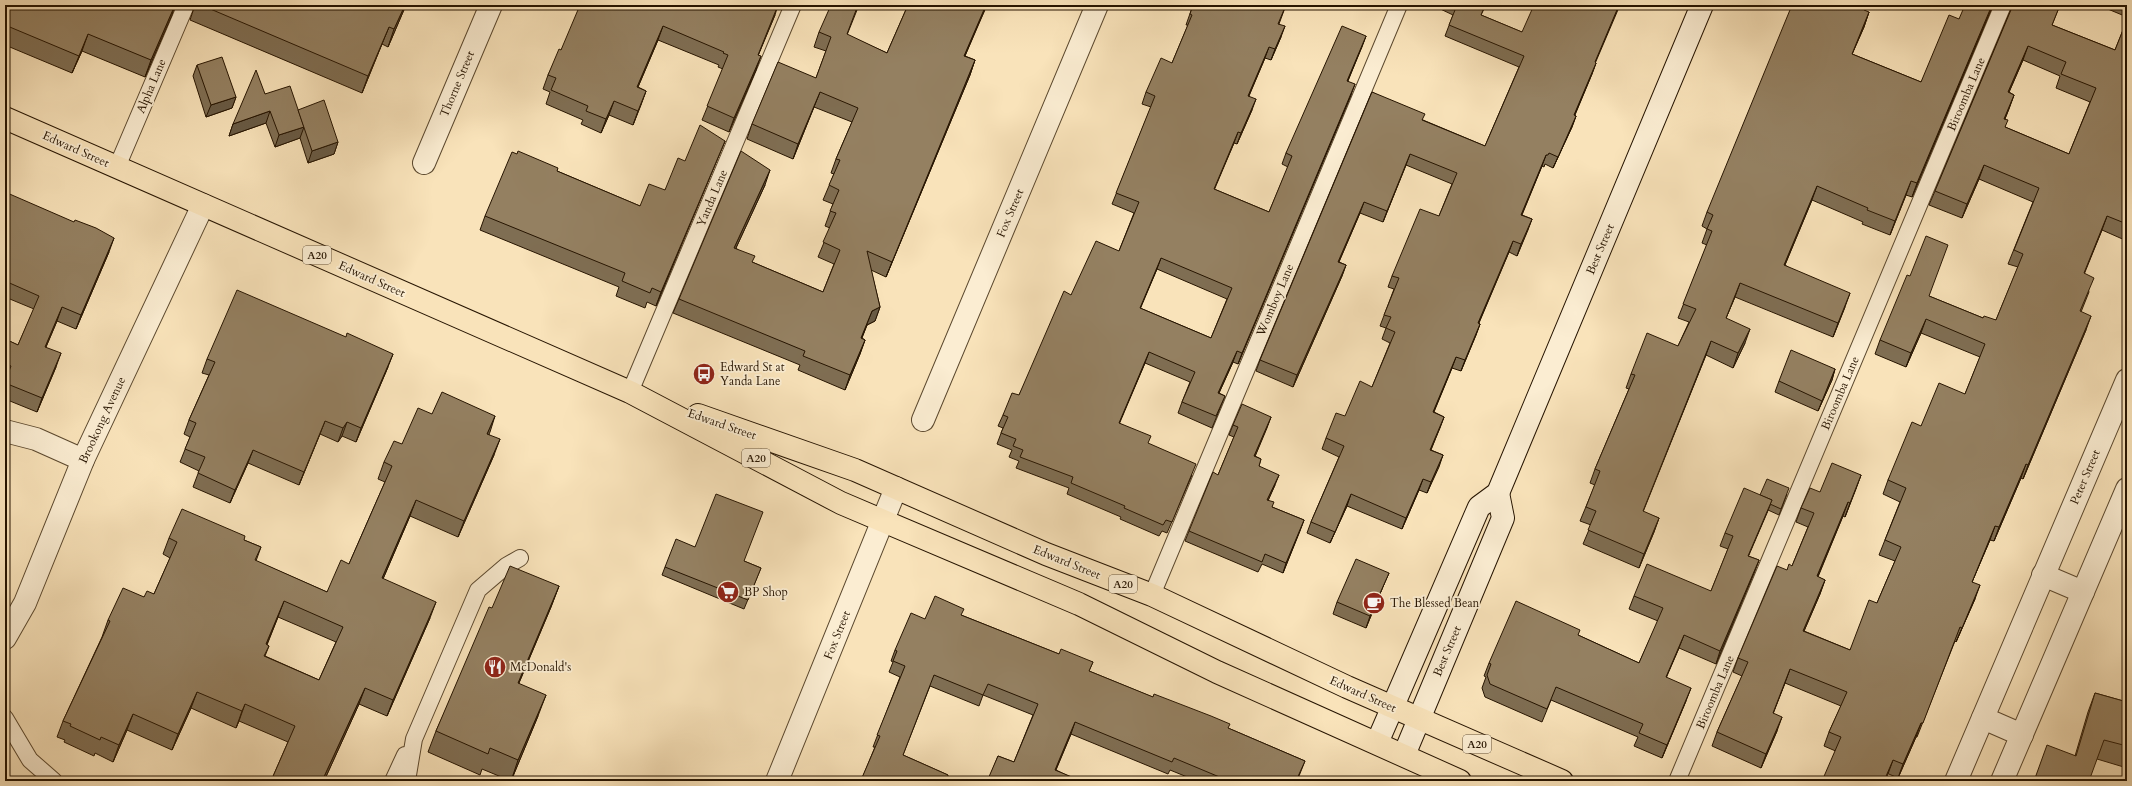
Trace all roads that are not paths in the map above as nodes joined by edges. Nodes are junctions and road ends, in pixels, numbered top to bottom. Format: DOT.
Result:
graph roads {
  1 [pos="186,5"];
  2 [pos="491,5"];
  3 [pos="793,5"];
  4 [pos="1097,5"];
  5 [pos="1399,5"];
  6 [pos="1702,5"];
  7 [pos="2003,5"];
  8 [pos="5,118"];
  9 [pos="424,163"];
  10 [pos="117,167"];
  11 [pos="203,205"];
  12 [pos="2127,380"];
  13 [pos="630,392"];
  14 [pos="923,420"];
  15 [pos="2119,421"];
  16 [pos="5,431"];
  17 [pos="83,460"];
  18 [pos="896,488"];
  19 [pos="2127,489"];
  20 [pos="1498,494"];
  21 [pos="883,520"];
  22 [pos="520,558"];
  23 [pos="2044,575"];
  24 [pos="2083,592"];
  25 [pos="1152,595"];
  26 [pos="5,638"];
  27 [pos="1392,706"];
  28 [pos="5,718"];
  29 [pos="1419,718"];
  30 [pos="1983,718"];
  31 [pos="2022,735"];
  32 [pos="414,739"];
  33 [pos="1376,743"];
  34 [pos="1404,755"];
  35 [pos="54,781"];
  36 [pos="393,781"];
  37 [pos="407,781"];
  38 [pos="778,781"];
  39 [pos="1460,781"];
  40 [pos="1562,781"];
  41 [pos="1677,781"];
  42 [pos="1956,781"];
  43 [pos="2002,781"];
  1 -- 10 [label="lane, Alpha Lane"];
  2 -- 9 [label="street, Thorne Street"];
  3 -- 13 [label="lane, Yanda Lane"];
  4 -- 14 [label="street, Fox Street"];
  5 -- 25 [label="lane, Womboy Lane"];
  6 -- 20 [label="street, Best Street"];
  7 -- 41 [label="lane, Biroomba Lane"];
  8 -- 10 [label="highway, Edward Street / A20"];
  10 -- 11 [label="highway, Edward Street / A20"];
  11 -- 13 [label="highway, Edward Street / A20"];
  11 -- 17 [label="street, Brookong Avenue"];
  12 -- 15 [label="street, Peter Street"];
  13 -- 18 [label="highway, Edward Street / A20"];
  13 -- 21 [label="highway, Edward Street / A20"];
  15 -- 23 [label="street, Peter Street"];
  16 -- 17 [label="street"];
  17 -- 26 [label="street, Brookong Avenue"];
  18 -- 21 [label="street, Fox Street"];
  18 -- 25 [label="highway, Edward Street / A20"];
  19 -- 24 [label="street"];
  20 -- 27 [label="street"];
  20 -- 29 [label="street, Best Street"];
  21 -- 33 [label="highway, Edward Street / A20"];
  21 -- 38 [label="street, Fox Street"];
  22 -- 32 [label="lane"];
  23 -- 24 [label="street"];
  23 -- 30 [label="street, Peter Street"];
  24 -- 31 [label="street"];
  25 -- 27 [label="highway, Edward Street / A20"];
  27 -- 29 [label="highway, Edward Street / A20"];
  27 -- 33 [label="street"];
  28 -- 35 [label="lane"];
  29 -- 34 [label="street, Best Street"];
  29 -- 40 [label="highway, Edward Street / A20"];
  30 -- 31 [label="street"];
  30 -- 42 [label="street, Peter Street"];
  31 -- 43 [label="street"];
  32 -- 36 [label="lane"];
  32 -- 37 [label="lane"];
  33 -- 34 [label="highway, Edward Street / A20"];
  34 -- 39 [label="highway, Edward Street / A20"];
}
